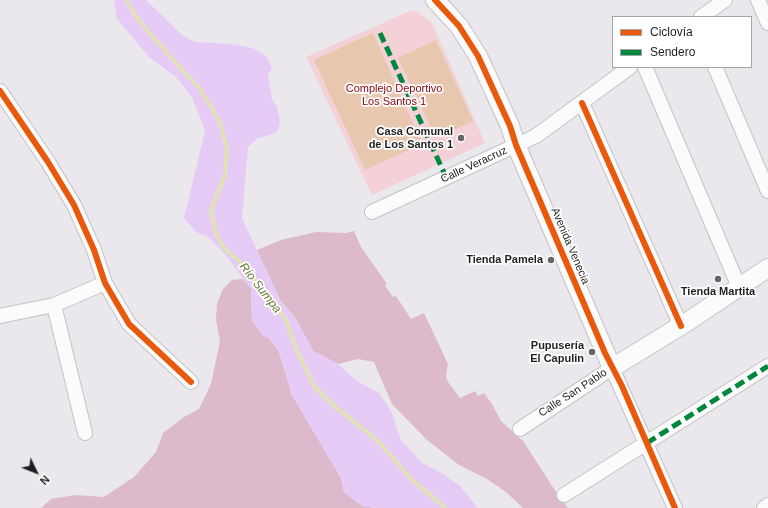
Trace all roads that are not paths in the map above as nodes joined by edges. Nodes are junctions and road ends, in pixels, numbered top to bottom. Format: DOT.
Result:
graph roads {
  1 [pos="435,0"];
  2 [pos="725,0"];
  3 [pos="758,0"];
  4 [pos="702,16"];
  5 [pos="768,23"];
  6 [pos="629,68"];
  7 [pos="645,68"];
  8 [pos="714,68"];
  9 [pos="0,91"];
  10 [pos="582,103"];
  11 [pos="516,145"];
  12 [pos="768,191"];
  13 [pos="372,212"];
  14 [pos="768,268"];
  15 [pos="105,283"];
  16 [pos="739,287"];
  17 [pos="54,305"];
  18 [pos="0,316"];
  19 [pos="681,326"];
  20 [pos="768,366"];
  21 [pos="612,368"];
  22 [pos="192,382"];
  23 [pos="520,429"];
  24 [pos="85,433"];
  25 [pos="647,443"];
  26 [pos="564,495"];
  27 [pos="768,505"];
  28 [pos="675,508"];
  29 [pos="764,508"];
  1 -- 11 [label="street, Avenida Venecia"];
  2 -- 4 [label="street"];
  3 -- 5 [label="street"];
  6 -- 10 [label="street, Calle Veracruz"];
  7 -- 16 [label="street"];
  8 -- 12 [label="street"];
  9 -- 15 [label="street"];
  10 -- 11 [label="street, Calle Veracruz"];
  10 -- 19 [label="street"];
  11 -- 13 [label="street, Calle Veracruz"];
  11 -- 21 [label="street, Avenida Venecia"];
  14 -- 16 [label="street, Calle San Pablo"];
  15 -- 17 [label="street"];
  15 -- 22 [label="street"];
  16 -- 19 [label="street, Calle San Pablo"];
  17 -- 18 [label="street"];
  17 -- 24 [label="street"];
  19 -- 21 [label="street, Calle San Pablo"];
  20 -- 25 [label="street"];
  21 -- 23 [label="street, Calle San Pablo"];
  21 -- 25 [label="street, Avenida Venecia"];
  25 -- 26 [label="street"];
  25 -- 28 [label="street, Avenida Venecia"];
  27 -- 29 [label="street"];
}
